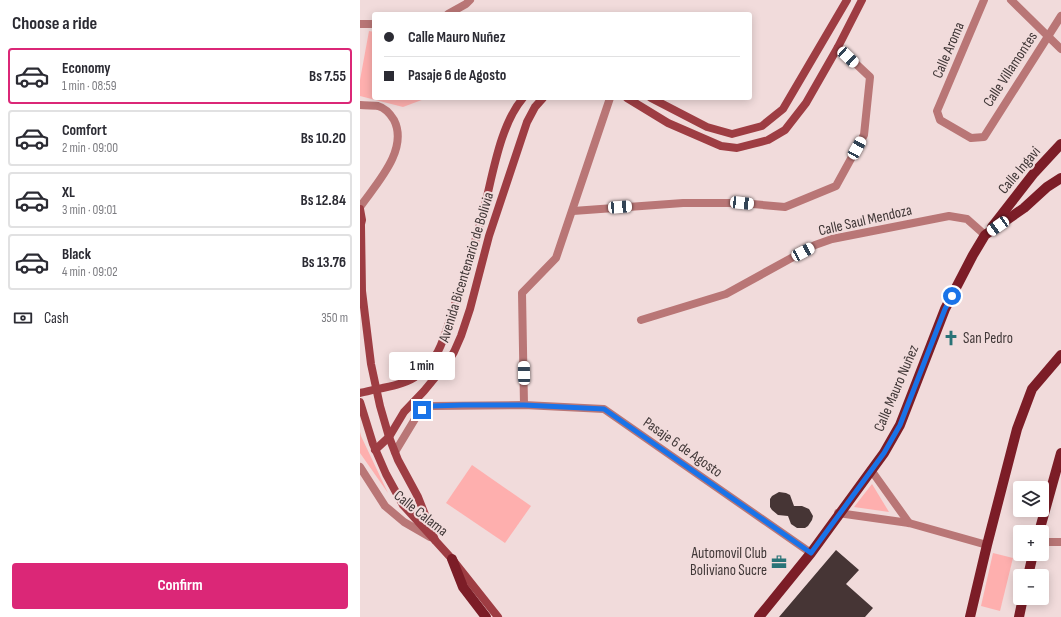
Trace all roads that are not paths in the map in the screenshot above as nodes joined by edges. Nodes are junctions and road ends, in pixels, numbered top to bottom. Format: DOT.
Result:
graph roads {
  1 [pos="470,0"];
  2 [pos="848,0"];
  3 [pos="862,0"];
  4 [pos="984,0"];
  5 [pos="1011,0"];
  6 [pos="452,12"];
  7 [pos="1061,16"];
  8 [pos="360,24"];
  9 [pos="372,24"];
  10 [pos="1048,37"];
  11 [pos="838,47"];
  12 [pos="1061,49"];
  13 [pos="521,100"];
  14 [pos="541,100"];
  15 [pos="609,100"];
  16 [pos="630,100"];
  17 [pos="655,100"];
  18 [pos="360,105"];
  19 [pos="984,137"];
  20 [pos="1061,144"];
  21 [pos="1061,178"];
  22 [pos="1061,185"];
  23 [pos="1048,187"];
  24 [pos="360,208"];
  25 [pos="573,211"];
  26 [pos="360,227"];
  27 [pos="986,235"];
  28 [pos="640,320"];
  29 [pos="1061,355"];
  30 [pos="376,389"];
  31 [pos="360,393"];
  32 [pos="360,402"];
  33 [pos="524,405"];
  34 [pos="388,437"];
  35 [pos="375,450"];
  36 [pos="395,452"];
  37 [pos="1061,453"];
  38 [pos="360,467"];
  39 [pos="871,470"];
  40 [pos="838,513"];
  41 [pos="909,523"];
  42 [pos="1041,525"];
  43 [pos="435,540"];
  44 [pos="1049,542"];
  45 [pos="1061,542"];
  46 [pos="986,545"];
  47 [pos="811,553"];
  48 [pos="452,559"];
  49 [pos="1022,605"];
  50 [pos="486,617"];
  51 [pos="498,617"];
  52 [pos="758,617"];
  53 [pos="970,617"];
  54 [pos="1019,617"];
  1 -- 6 [label="street"];
  2 -- 17 [label="main road"];
  3 -- 11 [label="main road"];
  4 -- 19 [label="street, Calle Aroma"];
  5 -- 10 [label="street"];
  7 -- 10 [label="street, Calle Villamontes"];
  8 -- 9 [label="street"];
  10 -- 12 [label="street"];
  10 -- 19 [label="street, Calle Villamontes"];
  11 -- 16 [label="main road"];
  11 -- 25 [label="street"];
  13 -- 30 [label="main road, Avenida Bicentenario de Bolivia"];
  14 -- 34 [label="main road, Avenida Bicentenario de Bolivia"];
  15 -- 25 [label="street"];
  18 -- 24 [label="street"];
  20 -- 27 [label="main road, Calle Ingavi"];
  21 -- 23 [label="main road, Calle Mauro Nuñez"];
  22 -- 23 [label="street"];
  23 -- 27 [label="main road, Calle Mauro Nuñez"];
  24 -- 26 [label="main road"];
  25 -- 33 [label="street"];
  26 -- 30 [label="main road"];
  27 -- 28 [label="street, Calle Saul Mendoza"];
  27 -- 39 [label="main road, Calle Mauro Nuñez"];
  29 -- 46 [label="main road"];
  30 -- 31 [label="main road, Avenida Bicentenario de Bolivia"];
  30 -- 34 [label="main road"];
  32 -- 35 [label="main road"];
  33 -- 36 [label="street, Pasaje 6 de Agosto"];
  33 -- 47 [label="street, Pasaje 6 de Agosto"];
  34 -- 35 [label="main road, Avenida Bicentenario de Bolivia"];
  34 -- 36 [label="main road"];
  35 -- 43 [label="main road"];
  36 -- 43 [label="main road"];
  37 -- 42 [label="main road"];
  38 -- 43 [label="street, Calle Calama"];
  39 -- 40 [label="main road, Calle Mauro Nuñez"];
  39 -- 41 [label="street"];
  40 -- 41 [label="street"];
  40 -- 47 [label="main road, Calle Mauro Nuñez"];
  41 -- 46 [label="street"];
  43 -- 48 [label="main road, Calle Calama"];
  44 -- 45 [label="street"];
  46 -- 53 [label="main road"];
  47 -- 52 [label="main road, Calle Mauro Nuñez"];
  48 -- 50 [label="main road"];
  48 -- 51 [label="main road, Calle Calama"];
  49 -- 54 [label="main road"];
}
